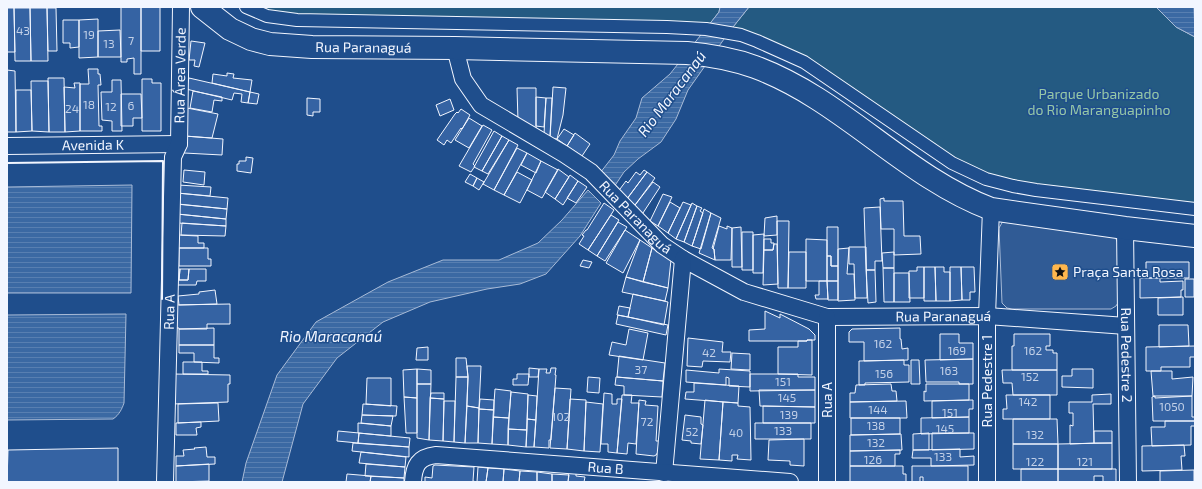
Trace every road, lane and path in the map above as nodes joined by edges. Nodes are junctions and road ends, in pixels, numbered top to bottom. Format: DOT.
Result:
graph roads {
  1 [pos="181,7"];
  2 [pos="202,7"];
  3 [pos="246,7"];
  4 [pos="455,48"];
  5 [pos="179,144"];
  6 [pos="7,146"];
  7 [pos="991,209"];
  8 [pos="1195,209"];
  9 [pos="1125,228"];
  10 [pos="1195,236"];
  11 [pos="683,259"];
  12 [pos="987,316"];
  13 [pos="827,318"];
  14 [pos="1126,326"];
  15 [pos="664,473"];
  16 [pos="165,482"];
  17 [pos="412,482"];
  18 [pos="790,482"];
  19 [pos="827,482"];
  20 [pos="987,482"];
  21 [pos="1128,482"];
  1 -- 5 [label="street, Rua Área Verde"];
  2 -- 4 [label="main road, Rua Paranaguá"];
  3 -- 8 [label="street"];
  4 -- 7 [label="main road"];
  4 -- 11 [label="street, Rua Paranaguá"];
  5 -- 6 [label="street, Avenida K"];
  5 -- 16 [label="street, Rua A"];
  7 -- 9 [label="main road"];
  7 -- 12 [label="street, Rua Pedestre 1"];
  9 -- 10 [label="main road"];
  9 -- 14 [label="street, Rua Pedestre 2"];
  11 -- 13 [label="street, Rua Paranaguá"];
  11 -- 15 [label="street"];
  12 -- 13 [label="street, Rua Paranaguá"];
  12 -- 14 [label="street, Rua Paranaguá"];
  12 -- 20 [label="street, Rua Pedestre 1"];
  13 -- 19 [label="street, Rua A"];
  14 -- 21 [label="street, Rua Pedestre 2"];
  15 -- 17 [label="street, Rua B"];
  15 -- 18 [label="street, Rua B"];
}
